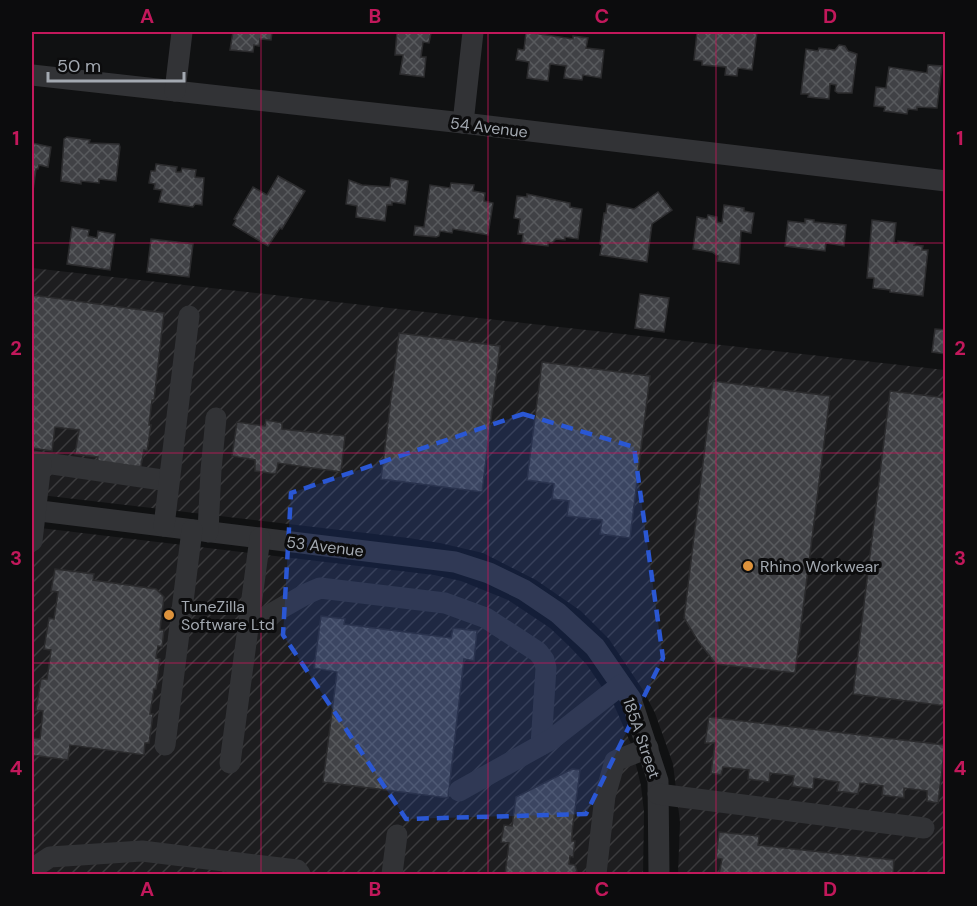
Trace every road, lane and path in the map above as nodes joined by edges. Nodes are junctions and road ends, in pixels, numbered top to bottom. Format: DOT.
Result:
graph roads {
  1 [pos="182,32"];
  2 [pos="473,32"];
  3 [pos="32,75"];
  4 [pos="175,92"];
  5 [pos="463,123"];
  6 [pos="945,181"];
  7 [pos="189,316"];
  8 [pos="216,418"];
  9 [pos="36,462"];
  10 [pos="169,481"];
  11 [pos="33,511"];
  12 [pos="164,526"];
  13 [pos="200,531"];
  14 [pos="260,538"];
  15 [pos="32,541"];
  16 [pos="248,627"];
  17 [pos="595,647"];
  18 [pos="621,685"];
  19 [pos="165,745"];
  20 [pos="541,745"];
  21 [pos="648,748"];
  22 [pos="230,763"];
  23 [pos="459,791"];
  24 [pos="658,794"];
  25 [pos="924,828"];
  26 [pos="397,835"];
  27 [pos="32,869"];
  28 [pos="300,874"];
  29 [pos="392,874"];
  30 [pos="596,874"];
  31 [pos="659,874"];
  1 -- 4 [label="street"];
  2 -- 5 [label="street"];
  3 -- 4 [label="street, 54 Avenue"];
  4 -- 5 [label="street, 54 Avenue"];
  5 -- 6 [label="street, 54 Avenue"];
  7 -- 10 [label="street"];
  8 -- 13 [label="street"];
  9 -- 10 [label="street"];
  9 -- 11 [label="street"];
  10 -- 12 [label="street"];
  11 -- 12 [label="street, 53 Avenue"];
  11 -- 15 [label="street"];
  12 -- 13 [label="street, 53 Avenue"];
  13 -- 14 [label="street, 53 Avenue"];
  13 -- 19 [label="street"];
  14 -- 16 [label="street"];
  14 -- 17 [label="street, 53 Avenue"];
  16 -- 20 [label="street"];
  16 -- 22 [label="street"];
  17 -- 18 [label="street, 185A Street"];
  18 -- 20 [label="street"];
  18 -- 21 [label="street, 185A Street"];
  20 -- 23 [label="street"];
  21 -- 24 [label="street, 185A Street"];
  21 -- 30 [label="street"];
  24 -- 25 [label="street"];
  24 -- 31 [label="street, 185A Street"];
  26 -- 29 [label="street"];
  27 -- 28 [label="street"];
}
